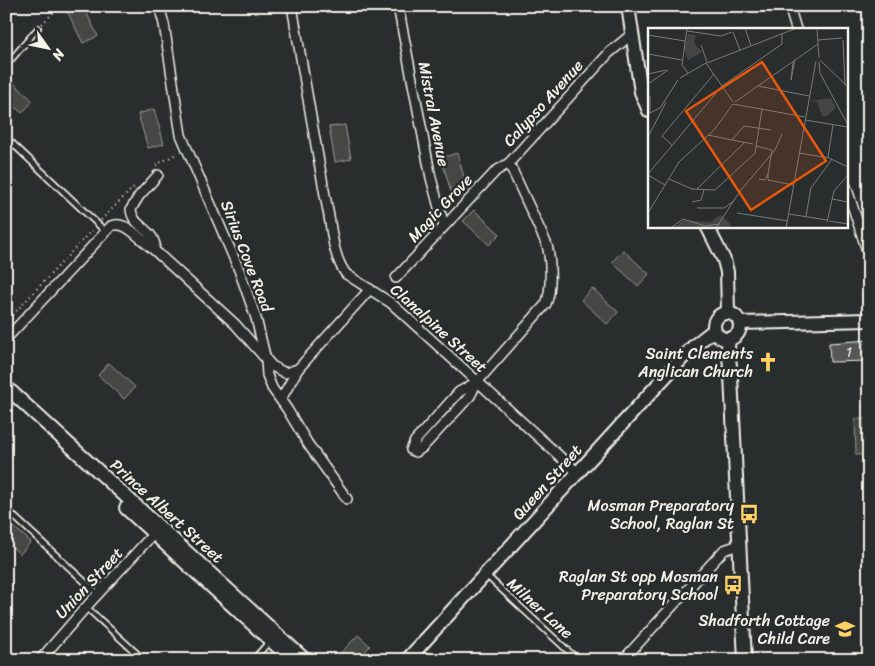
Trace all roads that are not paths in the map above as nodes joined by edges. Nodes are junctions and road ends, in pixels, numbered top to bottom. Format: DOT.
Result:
graph roads {
  1 [pos="159,6"];
  2 [pos="292,6"];
  3 [pos="398,6"];
  4 [pos="628,6"];
  5 [pos="789,6"];
  6 [pos="38,28"];
  7 [pos="796,28"];
  8 [pos="632,34"];
  9 [pos="8,60"];
  10 [pos="648,109"];
  11 [pos="6,141"];
  12 [pos="509,162"];
  13 [pos="155,171"];
  14 [pos="848,192"];
  15 [pos="444,226"];
  16 [pos="708,228"];
  17 [pos="105,231"];
  18 [pos="153,249"];
  19 [pos="869,257"];
  20 [pos="396,278"];
  21 [pos="370,289"];
  22 [pos="728,312"];
  23 [pos="869,320"];
  24 [pos="740,323"];
  25 [pos="714,330"];
  26 [pos="6,339"];
  27 [pos="729,339"];
  28 [pos="266,360"];
  29 [pos="298,369"];
  30 [pos="477,382"];
  31 [pos="6,387"];
  32 [pos="6,398"];
  33 [pos="281,399"];
  34 [pos="578,473"];
  35 [pos="347,499"];
  36 [pos="6,509"];
  37 [pos="157,531"];
  38 [pos="739,544"];
  39 [pos="485,575"];
  40 [pos="98,594"];
  41 [pos="86,607"];
  42 [pos="271,640"];
  43 [pos="40,660"];
  44 [pos="144,660"];
  45 [pos="253,660"];
  46 [pos="292,660"];
  47 [pos="305,660"];
  48 [pos="407,660"];
  49 [pos="578,660"];
  50 [pos="623,660"];
  51 [pos="745,660"];
  1 -- 28 [label="street, Sirius Cove Road"];
  2 -- 21 [label="street, Clanalpine Street"];
  3 -- 15 [label="street, Mistral Avenue"];
  4 -- 8 [label="street"];
  5 -- 7 [label="street"];
  6 -- 9 [label="lane"];
  8 -- 10 [label="street"];
  8 -- 12 [label="street, Calypso Avenue"];
  11 -- 17 [label="lane"];
  12 -- 15 [label="street, Magic Grove"];
  12 -- 30 [label="street, Calypso Avenue"];
  13 -- 18 [label="street"];
  14 -- 19 [label="street"];
  15 -- 20 [label="street, Magic Grove"];
  16 -- 22 [label="street"];
  17 -- 18 [label="street"];
  17 -- 26 [label="street"];
  18 -- 28 [label="street"];
  21 -- 29 [label="street"];
  21 -- 30 [label="street, Clanalpine Street"];
  22 -- 24 [label="street"];
  22 -- 25 [label="street"];
  23 -- 24 [label="street"];
  24 -- 27 [label="street"];
  25 -- 27 [label="street"];
  25 -- 34 [label="street, Queen Street"];
  27 -- 38 [label="street"];
  28 -- 29 [label="street"];
  28 -- 33 [label="street, Sirius Cove Road"];
  29 -- 33 [label="street"];
  30 -- 30 [label="street, Calypso Avenue"];
  30 -- 34 [label="street, Clanalpine Street"];
  31 -- 37 [label="street, Prince Albert Street"];
  32 -- 37 [label="street, Prince Albert Street"];
  33 -- 35 [label="street, Sirius Cove Road"];
  34 -- 39 [label="street, Queen Street"];
  36 -- 40 [label="lane"];
  37 -- 40 [label="street, Union Street"];
  37 -- 42 [label="street, Prince Albert Street"];
  37 -- 47 [label="street, Prince Albert Street"];
  38 -- 50 [label="street"];
  38 -- 51 [label="street"];
  39 -- 48 [label="street, Queen Street"];
  39 -- 49 [label="lane, Milner Lane"];
  40 -- 41 [label="street, Union Street"];
  41 -- 43 [label="street, Union Street"];
  41 -- 44 [label="lane"];
  42 -- 45 [label="lane"];
  42 -- 46 [label="street, Prince Albert Street"];
}
